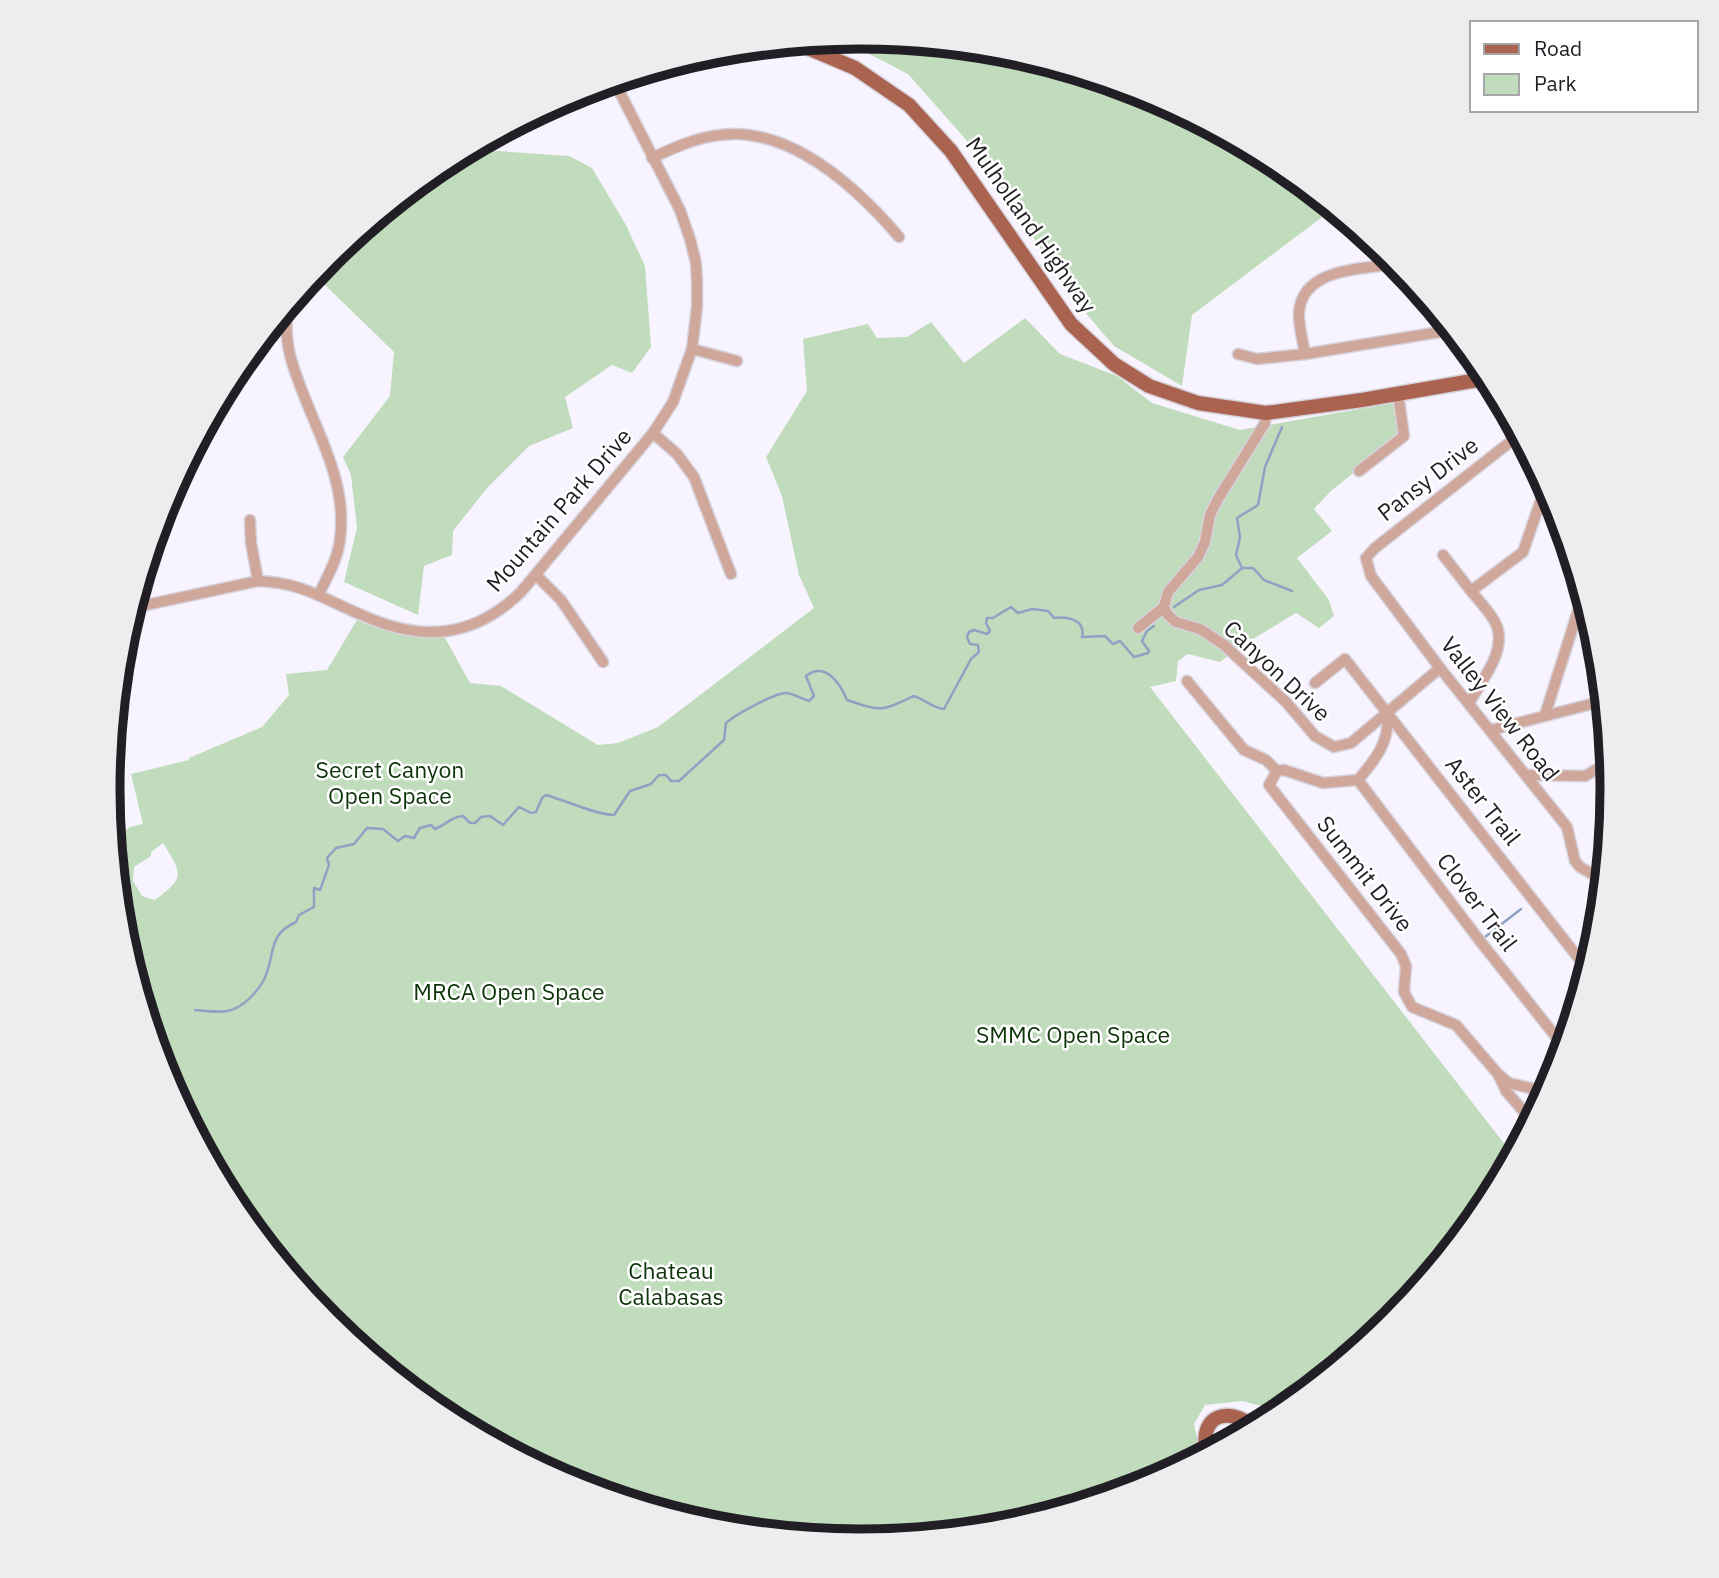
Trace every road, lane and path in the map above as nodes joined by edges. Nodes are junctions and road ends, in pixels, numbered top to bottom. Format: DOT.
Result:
graph roads {
  1 [pos="815,51"];
  2 [pos="618,89"];
  3 [pos="652,158"];
  4 [pos="900,237"];
  5 [pos="1383,266"];
  6 [pos="288,320"];
  7 [pos="1441,332"];
  8 [pos="692,349"];
  9 [pos="1238,354"];
  10 [pos="1305,354"];
  11 [pos="737,361"];
  12 [pos="1475,377"];
  13 [pos="1398,394"];
  14 [pos="1266,413"];
  15 [pos="653,433"];
  16 [pos="1512,441"];
  17 [pos="1359,471"];
  18 [pos="1541,501"];
  19 [pos="250,520"];
  20 [pos="1443,555"];
  21 [pos="1366,558"];
  22 [pos="731,574"];
  23 [pos="536,575"];
  24 [pos="258,581"];
  25 [pos="1471,591"];
  26 [pos="319,594"];
  27 [pos="143,606"];
  28 [pos="1164,607"];
  29 [pos="1578,612"];
  30 [pos="1138,628"];
  31 [pos="603,662"];
  32 [pos="1440,668"];
  33 [pos="1187,681"];
  34 [pos="1315,683"];
  35 [pos="1469,703"];
  36 [pos="1594,703"];
  37 [pos="1387,712"];
  38 [pos="1545,715"];
  39 [pos="1491,730"];
  40 [pos="1599,768"];
  41 [pos="1277,771"];
  42 [pos="1527,775"];
  43 [pos="1359,780"];
  44 [pos="1594,875"];
  45 [pos="1579,959"];
  46 [pos="1556,1037"];
  47 [pos="1498,1073"];
  48 [pos="1535,1089"];
  49 [pos="1525,1113"];
  50 [pos="1245,1420"];
  51 [pos="1205,1443"];
  1 -- 14 [label="main road, Mulholland Highway"];
  2 -- 3 [label="street, Mountain Park Drive"];
  3 -- 4 [label="street"];
  3 -- 8 [label="street, Mountain Park Drive"];
  5 -- 10 [label="street"];
  6 -- 26 [label="street"];
  7 -- 10 [label="street"];
  8 -- 11 [label="street"];
  8 -- 15 [label="street, Mountain Park Drive"];
  9 -- 10 [label="street"];
  12 -- 13 [label="main road, Mulholland Highway"];
  13 -- 14 [label="main road, Mulholland Highway"];
  13 -- 17 [label="street"];
  14 -- 28 [label="street"];
  15 -- 22 [label="street"];
  15 -- 23 [label="street, Mountain Park Drive"];
  16 -- 21 [label="street, Pansy Drive"];
  18 -- 25 [label="street"];
  19 -- 24 [label="street"];
  20 -- 25 [label="street"];
  21 -- 32 [label="street, Valley View Road"];
  23 -- 26 [label="street, Mountain Park Drive"];
  23 -- 31 [label="street"];
  24 -- 26 [label="street, Mountain Park Drive"];
  24 -- 27 [label="street, Mountain Park Drive"];
  25 -- 35 [label="street"];
  28 -- 30 [label="street"];
  28 -- 37 [label="street, Canyon Drive"];
  29 -- 38 [label="street"];
  32 -- 35 [label="street, Valley View Road"];
  32 -- 37 [label="street, Canyon Drive"];
  33 -- 41 [label="street"];
  34 -- 37 [label="street, Aster Trail"];
  35 -- 39 [label="street, Valley View Road"];
  36 -- 38 [label="street"];
  37 -- 43 [label="street"];
  37 -- 45 [label="street, Aster Trail"];
  38 -- 39 [label="street"];
  39 -- 42 [label="street, Valley View Road"];
  40 -- 42 [label="street"];
  41 -- 43 [label="street, Summit Drive"];
  41 -- 47 [label="street, Summit Drive"];
  42 -- 44 [label="street, Valley View Road"];
  43 -- 46 [label="street, Clover Trail"];
  47 -- 48 [label="street, Summit Drive"];
  47 -- 49 [label="street"];
  50 -- 51 [label="main road"];
}
